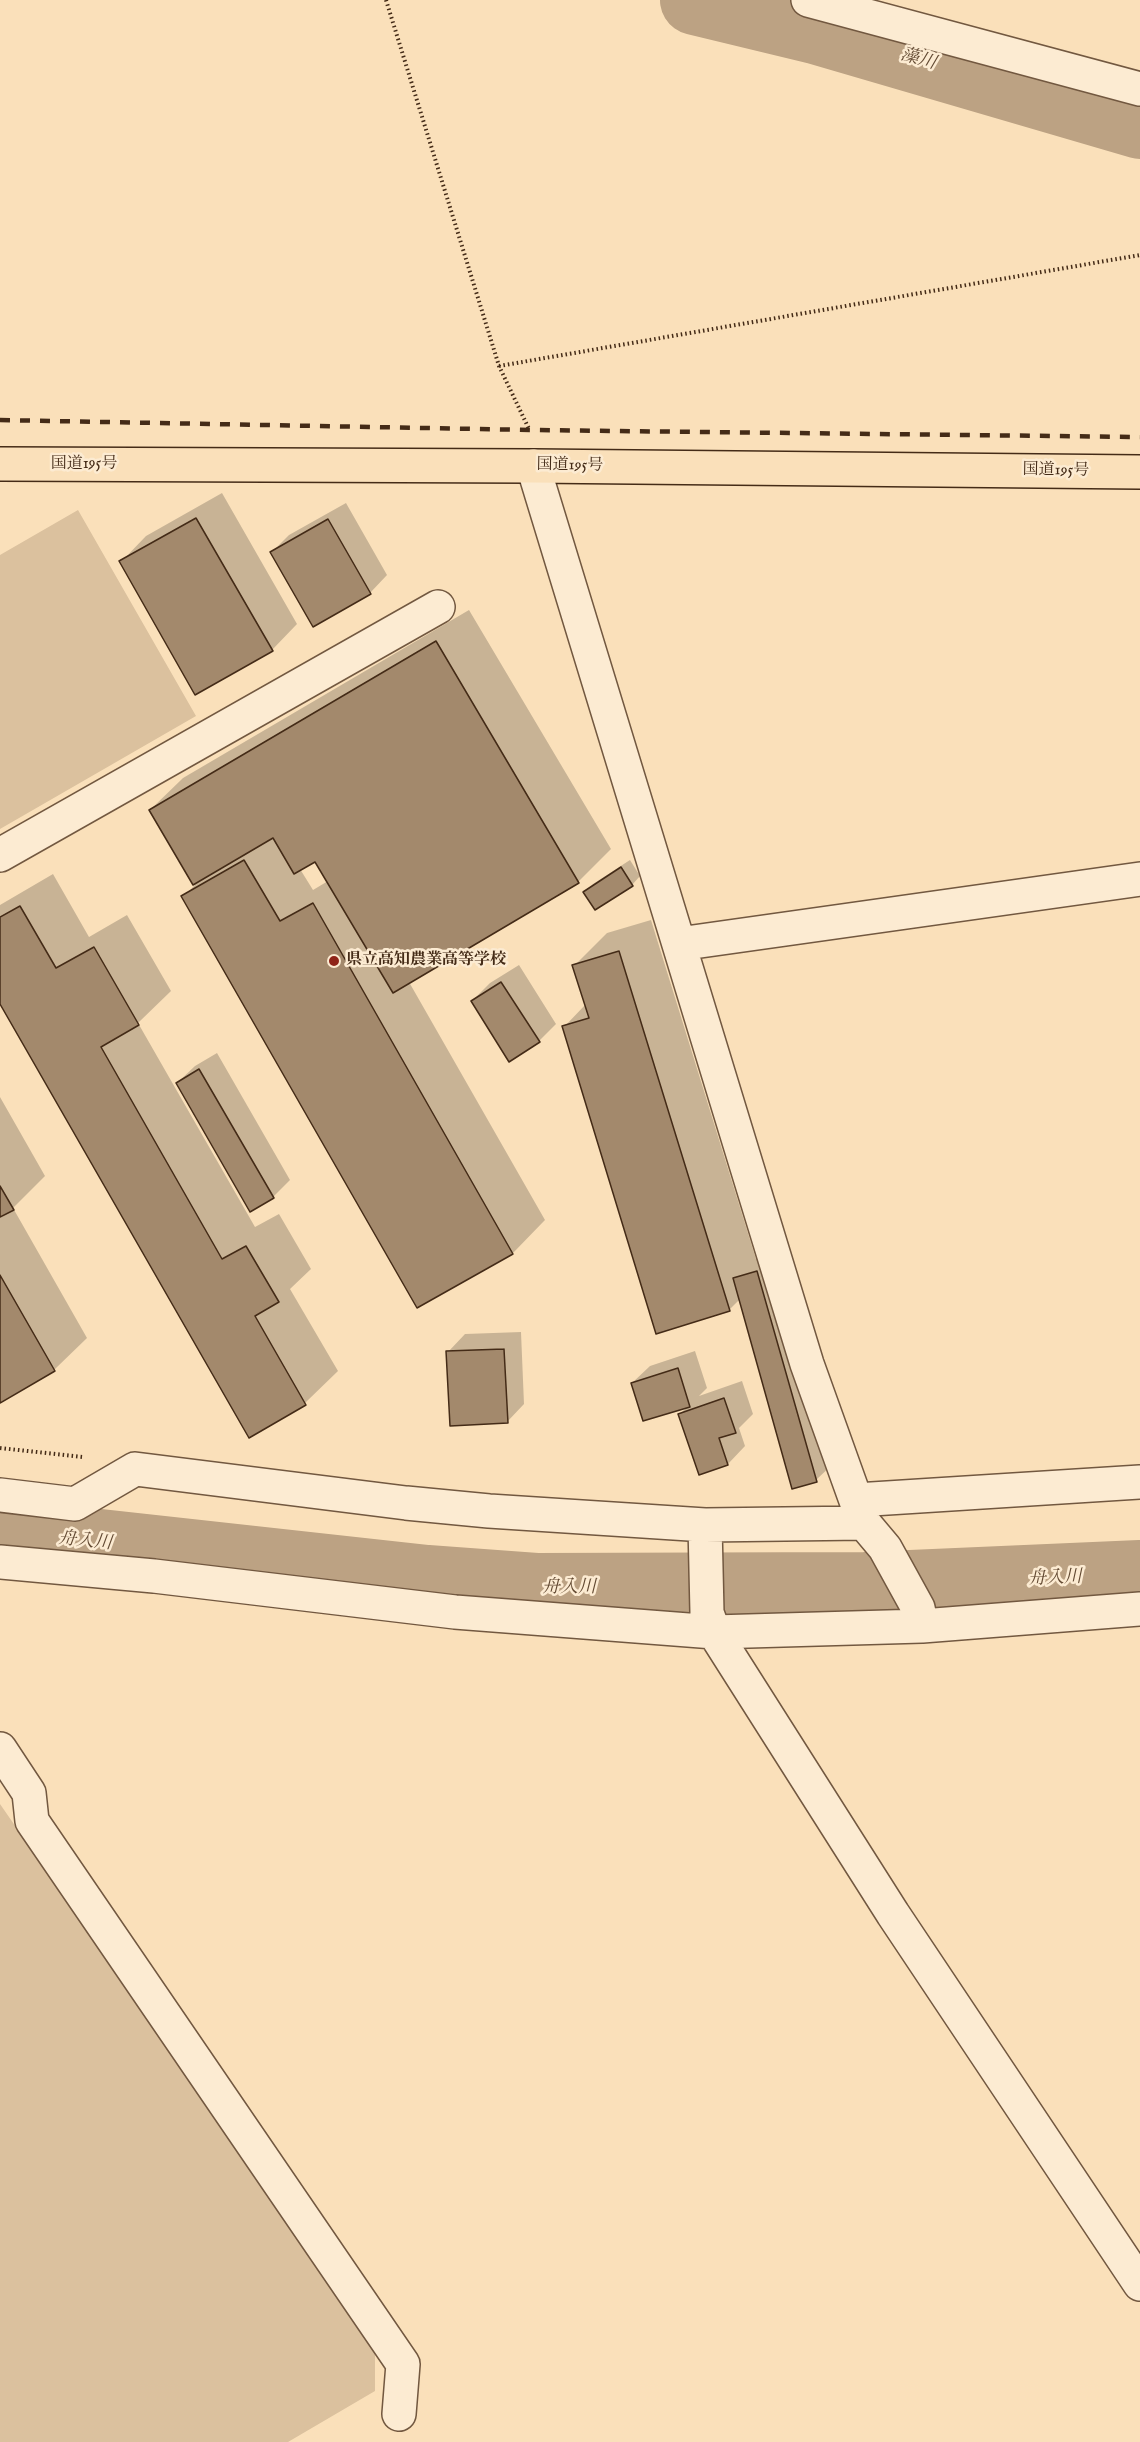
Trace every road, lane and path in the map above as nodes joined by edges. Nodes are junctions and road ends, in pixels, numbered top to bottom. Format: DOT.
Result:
graph roads {
  1 [pos="386,0"];
  2 [pos="808,0"];
  3 [pos="1140,90"];
  4 [pos="1140,255"];
  5 [pos="499,366"];
  6 [pos="0,464"];
  7 [pos="533,466"];
  8 [pos="1140,472"];
  9 [pos="438,607"];
  10 [pos="0,855"];
  11 [pos="1140,879"];
  12 [pos="679,944"];
  13 [pos="0,1448"];
  14 [pos="135,1469"];
  15 [pos="1140,1482"];
  16 [pos="0,1495"];
  17 [pos="860,1512"];
  18 [pos="706,1537"];
  19 [pos="0,1562"];
  20 [pos="1140,1609"];
  21 [pos="920,1617"];
  22 [pos="711,1622"];
  23 [pos="0,1749"];
  24 [pos="1140,2284"];
  25 [pos="399,2414"];
  1 -- 5 [label="path"];
  2 -- 3 [label="street"];
  4 -- 5 [label="path"];
  5 -- 7 [label="path"];
  6 -- 7 [label="highway, 国道195号"];
  7 -- 8 [label="highway, 国道195号"];
  7 -- 12 [label="street"];
  9 -- 10 [label="street"];
  11 -- 12 [label="street"];
  12 -- 17 [label="street"];
  13 -- 14 [label="path"];
  14 -- 16 [label="street"];
  14 -- 18 [label="street"];
  15 -- 17 [label="street"];
  17 -- 18 [label="street"];
  17 -- 21 [label="street"];
  18 -- 22 [label="street"];
  19 -- 22 [label="street"];
  20 -- 21 [label="street"];
  21 -- 22 [label="street"];
  22 -- 24 [label="street"];
  23 -- 25 [label="street"];
}
